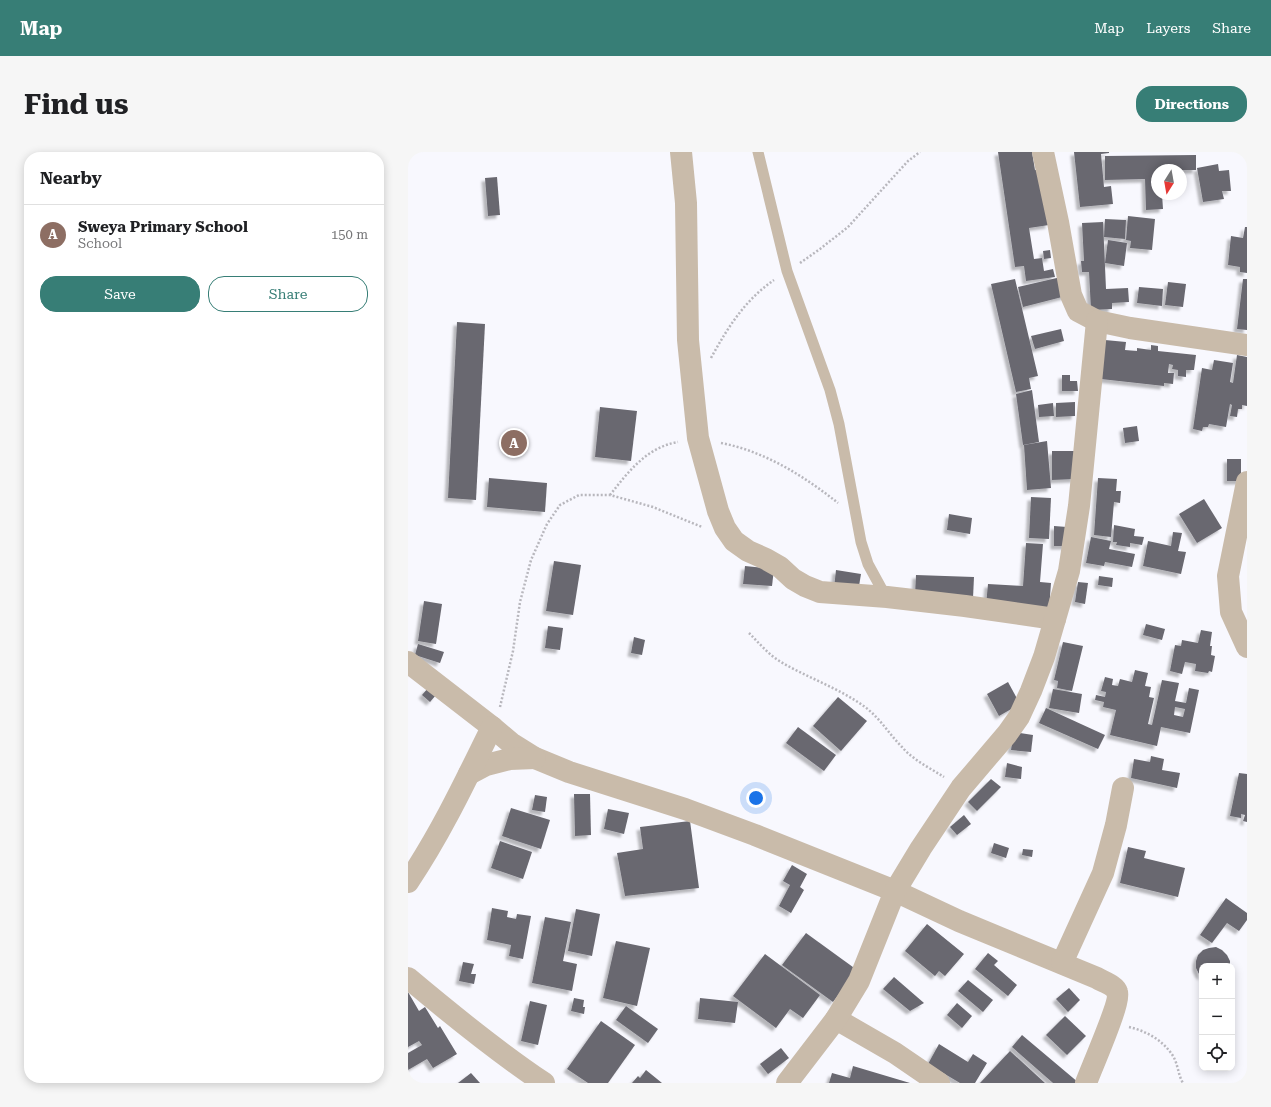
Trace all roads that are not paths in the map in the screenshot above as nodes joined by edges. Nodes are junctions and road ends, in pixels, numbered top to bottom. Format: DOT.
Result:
graph roads {
  1 [pos="680,152"];
  2 [pos="758,152"];
  3 [pos="1042,152"];
  4 [pos="1097,321"];
  5 [pos="1247,345"];
  6 [pos="1247,482"];
  7 [pos="887,597"];
  8 [pos="1055,620"];
  9 [pos="1247,647"];
  10 [pos="408,662"];
  11 [pos="492,727"];
  12 [pos="535,758"];
  13 [pos="469,774"];
  14 [pos="1124,788"];
  15 [pos="408,882"];
  16 [pos="895,891"];
  17 [pos="1062,963"];
  18 [pos="408,978"];
  19 [pos="836,1020"];
  20 [pos="544,1083"];
  21 [pos="786,1083"];
  22 [pos="938,1083"];
  23 [pos="1086,1083"];
  1 -- 7 [label="street"];
  2 -- 7 [label="lane"];
  3 -- 4 [label="street"];
  4 -- 5 [label="street"];
  4 -- 8 [label="street"];
  6 -- 9 [label="street"];
  7 -- 8 [label="street"];
  8 -- 16 [label="street"];
  10 -- 11 [label="street"];
  11 -- 12 [label="street"];
  11 -- 13 [label="street"];
  12 -- 13 [label="street"];
  12 -- 16 [label="street"];
  13 -- 15 [label="street"];
  14 -- 17 [label="street"];
  16 -- 17 [label="street"];
  16 -- 19 [label="street"];
  17 -- 23 [label="street"];
  18 -- 20 [label="street"];
  19 -- 21 [label="street"];
  19 -- 22 [label="street"];
}
